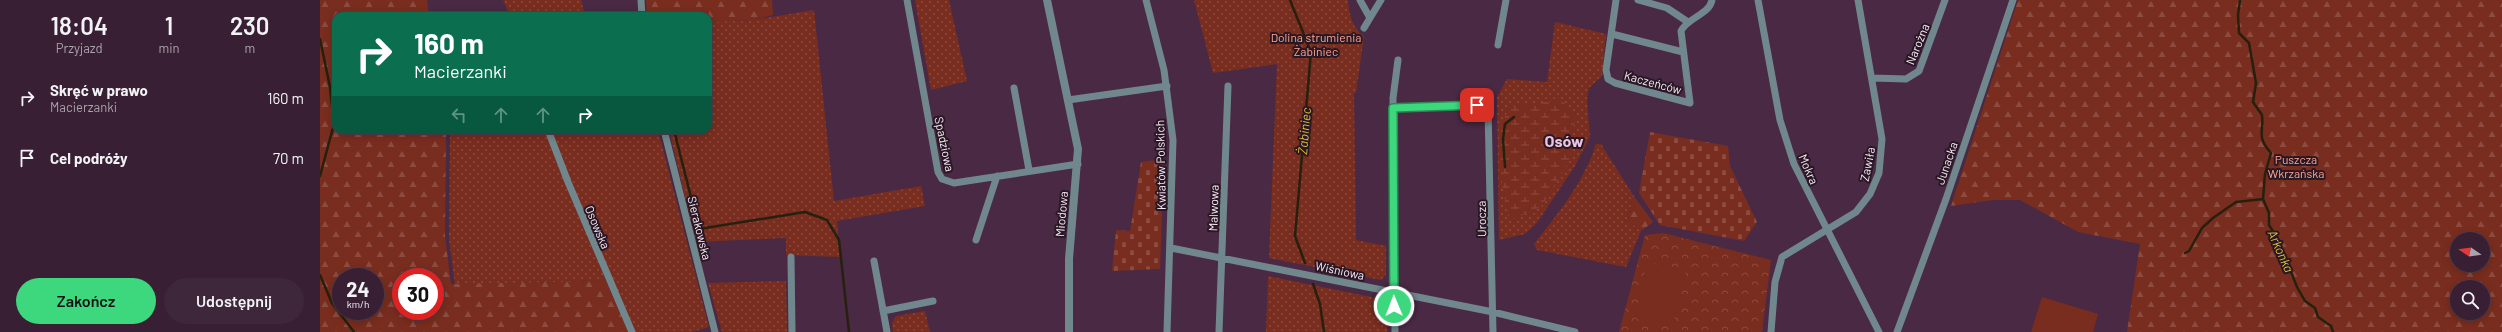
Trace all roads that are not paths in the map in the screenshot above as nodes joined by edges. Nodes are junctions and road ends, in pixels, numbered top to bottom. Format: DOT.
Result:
graph roads {
  1 [pos="641,0"];
  2 [pos="907,0"];
  3 [pos="1047,0"];
  4 [pos="1146,0"];
  5 [pos="1360,0"];
  6 [pos="1381,0"];
  7 [pos="1506,0"];
  8 [pos="1616,0"];
  9 [pos="1638,0"];
  10 [pos="1712,0"];
  11 [pos="1758,0"];
  12 [pos="1858,0"];
  13 [pos="1945,0"];
  14 [pos="2013,0"];
  15 [pos="642,12"];
  16 [pos="1370,18"];
  17 [pos="1688,22"];
  18 [pos="1364,28"];
  19 [pos="1612,34"];
  20 [pos="1498,46"];
  21 [pos="1683,52"];
  22 [pos="1398,60"];
  23 [pos="1872,78"];
  24 [pos="1167,86"];
  25 [pos="1228,86"];
  26 [pos="1014,88"];
  27 [pos="1068,100"];
  28 [pos="1393,108"];
  29 [pos="550,134"];
  30 [pos="665,134"];
  31 [pos="1078,164"];
  32 [pos="1029,170"];
  33 [pos="997,176"];
  34 [pos="1827,231"];
  35 [pos="976,240"];
  36 [pos="1171,248"];
  37 [pos="791,257"];
  38 [pos="1222,257"];
  39 [pos="874,261"];
  40 [pos="1394,292"];
  41 [pos="934,301"];
  42 [pos="883,311"];
  43 [pos="1493,312"];
  44 [pos="632,332"];
  45 [pos="715,332"];
  46 [pos="792,332"];
  47 [pos="887,332"];
  48 [pos="1068,332"];
  49 [pos="1167,332"];
  50 [pos="1219,332"];
  51 [pos="1395,332"];
  52 [pos="1493,332"];
  53 [pos="1575,332"];
  54 [pos="1771,332"];
  55 [pos="1879,332"];
  56 [pos="1897,332"];
  1 -- 15 [label="street"];
  2 -- 33 [label="street, Spadziowa"];
  3 -- 27 [label="street, Miodowa"];
  4 -- 24 [label="street, Kwiatów Polskich"];
  5 -- 16 [label="street"];
  6 -- 16 [label="street"];
  7 -- 20 [label="street"];
  8 -- 19 [label="street, Kaczeńców"];
  9 -- 17 [label="street"];
  10 -- 17 [label="street"];
  11 -- 34 [label="street, Mokra"];
  12 -- 23 [label="street, Zawiła"];
  13 -- 23 [label="street, Narożna"];
  14 -- 56 [label="street, Junacka"];
  16 -- 18 [label="street"];
  17 -- 21 [label="street"];
  19 -- 21 [label="street"];
  19 -- 21 [label="street, Kaczeńców"];
  22 -- 28 [label="street"];
  23 -- 34 [label="street, Zawiła"];
  24 -- 27 [label="street"];
  24 -- 36 [label="street, Kwiatów Polskich"];
  25 -- 38 [label="street, Malwowa"];
  26 -- 32 [label="street"];
  27 -- 31 [label="street, Miodowa"];
  28 -- 40 [label="street"];
  28 -- 43 [label="street, Urocza"];
  29 -- 44 [label="street, Osowska"];
  30 -- 45 [label="street, Sierakowska"];
  31 -- 32 [label="street, Spadziowa"];
  31 -- 48 [label="street, Miodowa"];
  32 -- 33 [label="street, Spadziowa"];
  33 -- 35 [label="street"];
  34 -- 54 [label="street, Zawiła"];
  34 -- 55 [label="street, Mokra"];
  36 -- 38 [label="street, Wiśniowa"];
  36 -- 49 [label="street, Kwiatów Polskich"];
  37 -- 46 [label="street"];
  38 -- 40 [label="street, Wiśniowa"];
  38 -- 50 [label="street, Malwowa"];
  39 -- 42 [label="street"];
  40 -- 43 [label="street, Wiśniowa"];
  40 -- 51 [label="street"];
  41 -- 42 [label="street"];
  42 -- 47 [label="street"];
  43 -- 52 [label="street, Urocza"];
  43 -- 53 [label="street, Wiśniowa"];
}
